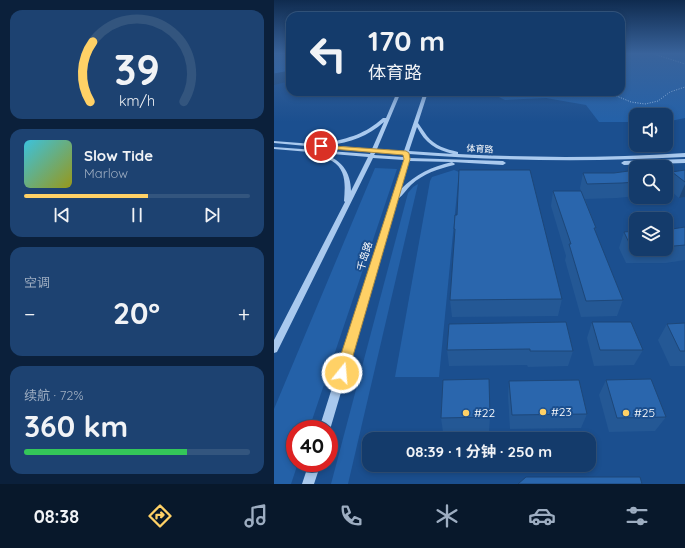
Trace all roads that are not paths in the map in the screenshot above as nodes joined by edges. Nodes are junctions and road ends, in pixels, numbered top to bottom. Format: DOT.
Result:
graph roads {
  1 [pos="397,96"];
  2 [pos="425,96"];
  3 [pos="388,116"];
  4 [pos="417,124"];
  5 [pos="308,145"];
  6 [pos="274,146"];
  7 [pos="372,154"];
  8 [pos="406,156"];
  9 [pos="685,156"];
  10 [pos="471,157"];
  11 [pos="685,161"];
  12 [pos="465,162"];
  13 [pos="395,200"];
  14 [pos="346,205"];
  15 [pos="274,348"];
  16 [pos="328,420"];
  17 [pos="312,472"];
  18 [pos="308,484"];
  1 -- 3 [label="street"];
  2 -- 4 [label="street, 千岛路"];
  3 -- 5 [label="street"];
  3 -- 7 [label="street"];
  4 -- 8 [label="street, 千岛路"];
  4 -- 10 [label="street"];
  5 -- 6 [label="street, 体育路"];
  5 -- 7 [label="street, 体育路"];
  6 -- 7 [label="street, 体育路"];
  6 -- 14 [label="street"];
  7 -- 8 [label="street, 体育路"];
  7 -- 14 [label="street"];
  8 -- 10 [label="street, 体育路"];
  8 -- 12 [label="street, 体育路"];
  8 -- 13 [label="street, 千岛路"];
  9 -- 10 [label="street, 体育路"];
  11 -- 12 [label="street, 体育路"];
  12 -- 13 [label="street"];
  13 -- 16 [label="street, 千岛路"];
  14 -- 15 [label="street"];
  17 -- 18 [label="street"];
}
